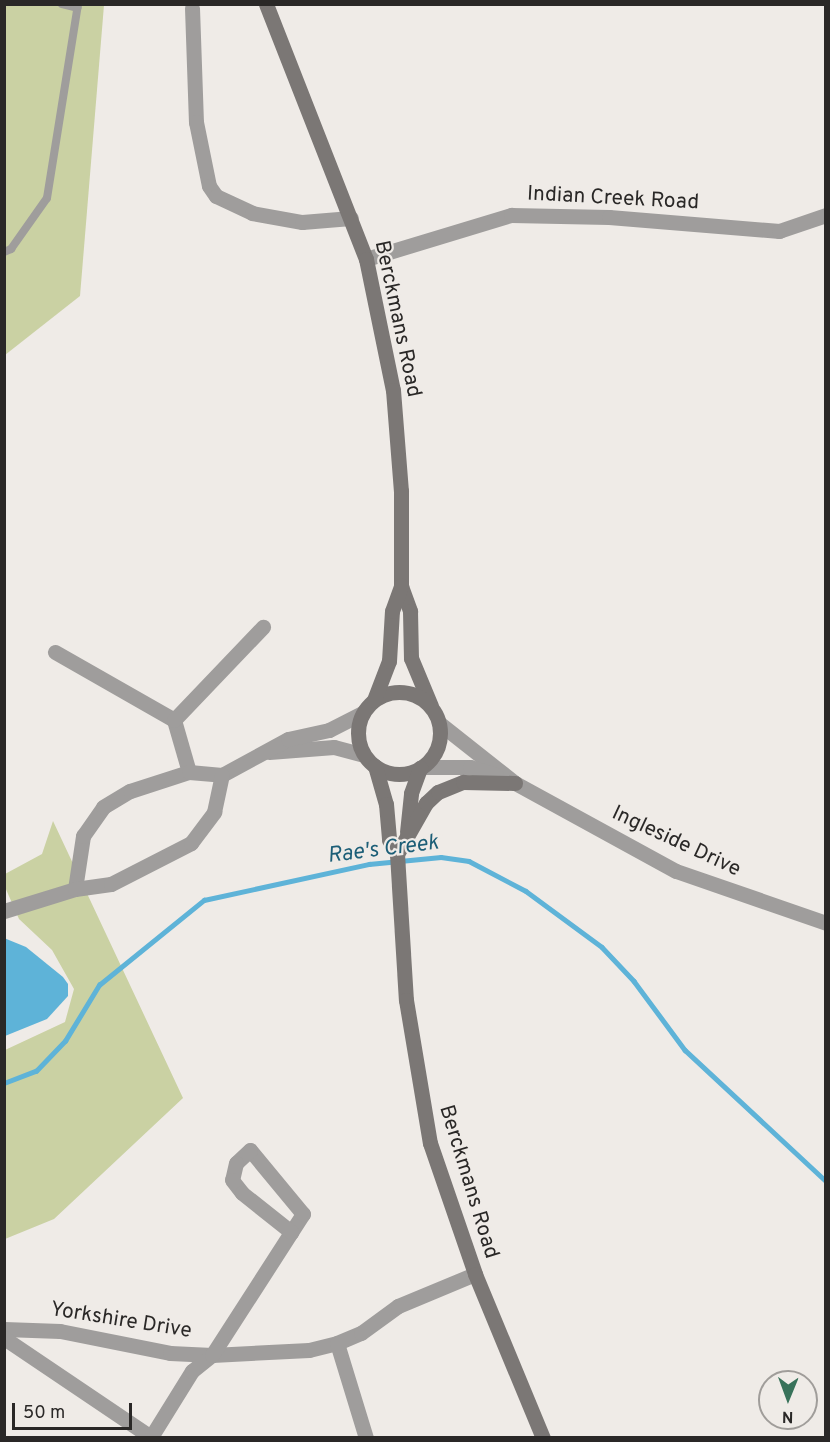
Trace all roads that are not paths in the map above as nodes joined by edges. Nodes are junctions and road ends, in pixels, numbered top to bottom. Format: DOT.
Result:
graph roads {
  1 [pos="62,4"];
  2 [pos="266,4"];
  3 [pos="78,6"];
  4 [pos="192,8"];
  5 [pos="825,215"];
  6 [pos="351,218"];
  7 [pos="4,252"];
  8 [pos="366,259"];
  9 [pos="401,586"];
  10 [pos="263,627"];
  11 [pos="55,652"];
  12 [pos="374,700"];
  13 [pos="431,706"];
  14 [pos="363,713"];
  15 [pos="174,720"];
  16 [pos="439,723"];
  17 [pos="266,752"];
  18 [pos="370,761"];
  19 [pos="422,768"];
  20 [pos="189,772"];
  21 [pos="222,775"];
  22 [pos="515,783"];
  23 [pos="407,841"];
  24 [pos="397,854"];
  25 [pos="75,889"];
  26 [pos="4,911"];
  27 [pos="825,923"];
  28 [pos="291,1232"];
  29 [pos="475,1274"];
  30 [pos="4,1329"];
  31 [pos="4,1338"];
  32 [pos="338,1343"];
  33 [pos="212,1355"];
  34 [pos="151,1437"];
  35 [pos="366,1437"];
  36 [pos="543,1437"];
  1 -- 3 [label="lane"];
  2 -- 6 [label="main road, Berckmans Road"];
  3 -- 7 [label="lane"];
  4 -- 6 [label="street"];
  5 -- 8 [label="street, Indian Creek Road"];
  6 -- 8 [label="main road, Berckmans Road"];
  8 -- 9 [label="main road, Berckmans Road"];
  9 -- 12 [label="main road, Berckmans Road"];
  9 -- 13 [label="main road, Berckmans Road"];
  10 -- 15 [label="street"];
  11 -- 15 [label="street"];
  12 -- 13 [label="main road"];
  12 -- 14 [label="main road"];
  13 -- 16 [label="main road"];
  14 -- 17 [label="street"];
  14 -- 18 [label="main road"];
  15 -- 20 [label="street"];
  16 -- 19 [label="main road"];
  16 -- 22 [label="street, Ingleside Drive"];
  17 -- 18 [label="street"];
  17 -- 21 [label="street"];
  18 -- 19 [label="main road"];
  18 -- 24 [label="main road, Berckmans Road"];
  19 -- 22 [label="street, Ingleside Drive"];
  19 -- 23 [label="main road"];
  20 -- 21 [label="street"];
  20 -- 25 [label="street"];
  21 -- 25 [label="street"];
  22 -- 23 [label="main road"];
  22 -- 27 [label="street, Ingleside Drive"];
  23 -- 24 [label="main road"];
  24 -- 29 [label="main road, Berckmans Road"];
  25 -- 26 [label="street"];
  28 -- 28 [label="street"];
  28 -- 33 [label="street"];
  29 -- 32 [label="street, Yorkshire Drive"];
  29 -- 36 [label="main road, Berckmans Road"];
  30 -- 33 [label="street, Yorkshire Drive"];
  31 -- 34 [label="street"];
  32 -- 33 [label="street, Yorkshire Drive"];
  32 -- 35 [label="street"];
  33 -- 34 [label="street"];
}
